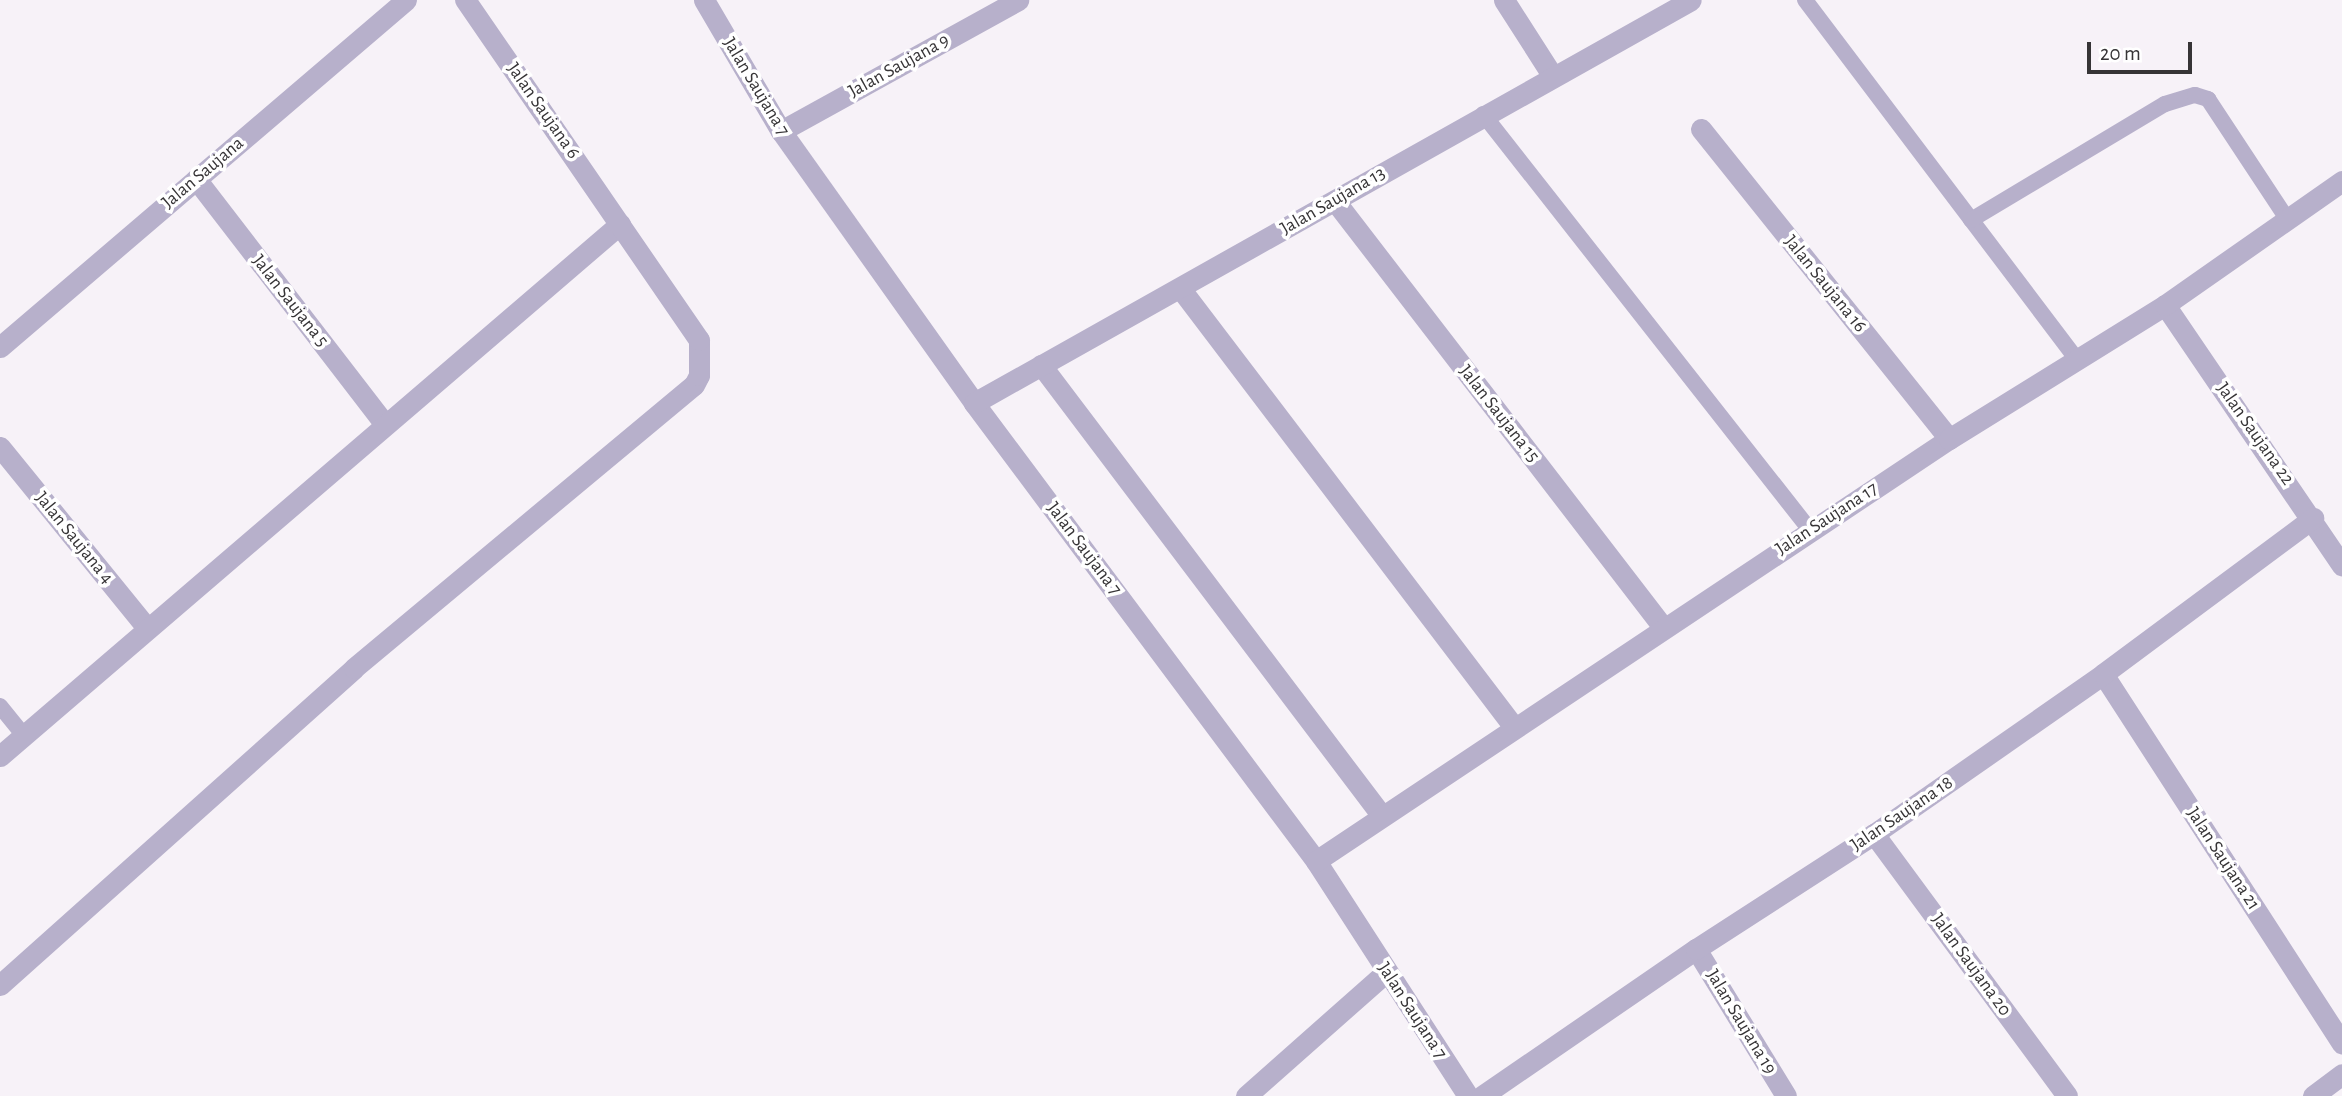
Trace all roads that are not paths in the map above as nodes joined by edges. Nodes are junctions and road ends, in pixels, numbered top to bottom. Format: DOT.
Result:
graph roads {
  1 [pos="406,0"];
  2 [pos="465,0"];
  3 [pos="704,0"];
  4 [pos="1018,0"];
  5 [pos="1504,0"];
  6 [pos="1691,0"];
  7 [pos="1805,0"];
  8 [pos="1552,75"];
  9 [pos="1483,114"];
  10 [pos="1702,129"];
  11 [pos="781,131"];
  12 [pos="196,179"];
  13 [pos="2342,181"];
  14 [pos="1335,201"];
  15 [pos="2287,219"];
  16 [pos="1971,220"];
  17 [pos="620,224"];
  18 [pos="1180,288"];
  19 [pos="2165,304"];
  20 [pos="0,346"];
  21 [pos="2078,361"];
  22 [pos="1041,365"];
  23 [pos="974,403"];
  24 [pos="384,423"];
  25 [pos="1949,439"];
  26 [pos="0,447"];
  27 [pos="2313,518"];
  28 [pos="1810,530"];
  29 [pos="2342,565"];
  30 [pos="1663,627"];
  31 [pos="147,628"];
  32 [pos="2103,674"];
  33 [pos="0,706"];
  34 [pos="1514,727"];
  35 [pos="24,736"];
  36 [pos="0,756"];
  37 [pos="1382,816"];
  38 [pos="1874,834"];
  39 [pos="1316,861"];
  40 [pos="1696,949"];
  41 [pos="1387,972"];
  42 [pos="0,985"];
  43 [pos="2342,1044"];
  44 [pos="2342,1074"];
  45 [pos="1246,1096"];
  46 [pos="1468,1096"];
  47 [pos="1482,1096"];
  48 [pos="1786,1096"];
  49 [pos="2067,1096"];
  50 [pos="2313,1096"];
  1 -- 12 [label="street, Jalan Saujana"];
  2 -- 17 [label="street, Jalan Saujana 6"];
  3 -- 11 [label="street, Jalan Saujana 7"];
  4 -- 11 [label="street, Jalan Saujana 9"];
  5 -- 8 [label="street"];
  6 -- 8 [label="street, Jalan Saujana 13"];
  7 -- 16 [label="lane"];
  8 -- 9 [label="street, Jalan Saujana 13"];
  9 -- 14 [label="street, Jalan Saujana 13"];
  9 -- 28 [label="lane"];
  10 -- 25 [label="street, Jalan Saujana 16"];
  11 -- 23 [label="street, Jalan Saujana 7"];
  12 -- 20 [label="street, Jalan Saujana"];
  12 -- 24 [label="street, Jalan Saujana 5"];
  13 -- 15 [label="street, Jalan Saujana 17"];
  14 -- 18 [label="street, Jalan Saujana 13"];
  14 -- 30 [label="street, Jalan Saujana 15"];
  15 -- 16 [label="lane"];
  15 -- 19 [label="street, Jalan Saujana 17"];
  16 -- 21 [label="lane"];
  17 -- 24 [label="street"];
  17 -- 42 [label="street, Jalan Saujana 6"];
  18 -- 22 [label="street, Jalan Saujana 13"];
  18 -- 34 [label="street"];
  19 -- 21 [label="street, Jalan Saujana 17"];
  19 -- 27 [label="street, Jalan Saujana 22"];
  21 -- 25 [label="street, Jalan Saujana 17"];
  22 -- 23 [label="street, Jalan Saujana 13"];
  22 -- 37 [label="street"];
  23 -- 39 [label="street, Jalan Saujana 7"];
  24 -- 31 [label="street"];
  25 -- 28 [label="street, Jalan Saujana 17"];
  26 -- 31 [label="street, Jalan Saujana 4"];
  27 -- 29 [label="street, Jalan Saujana 22"];
  27 -- 32 [label="street, Jalan Saujana 18"];
  28 -- 30 [label="street, Jalan Saujana 17"];
  30 -- 34 [label="street, Jalan Saujana 17"];
  31 -- 35 [label="street"];
  32 -- 38 [label="street, Jalan Saujana 18"];
  32 -- 43 [label="street, Jalan Saujana 21"];
  33 -- 35 [label="lane"];
  34 -- 37 [label="street, Jalan Saujana 17"];
  35 -- 36 [label="street"];
  37 -- 39 [label="street, Jalan Saujana 17"];
  38 -- 40 [label="street, Jalan Saujana 18"];
  38 -- 49 [label="street, Jalan Saujana 20"];
  39 -- 41 [label="street, Jalan Saujana 7"];
  40 -- 47 [label="street, Jalan Saujana 18"];
  40 -- 48 [label="street, Jalan Saujana 19"];
  41 -- 45 [label="street"];
  41 -- 46 [label="street, Jalan Saujana 7"];
  44 -- 50 [label="street"];
}
